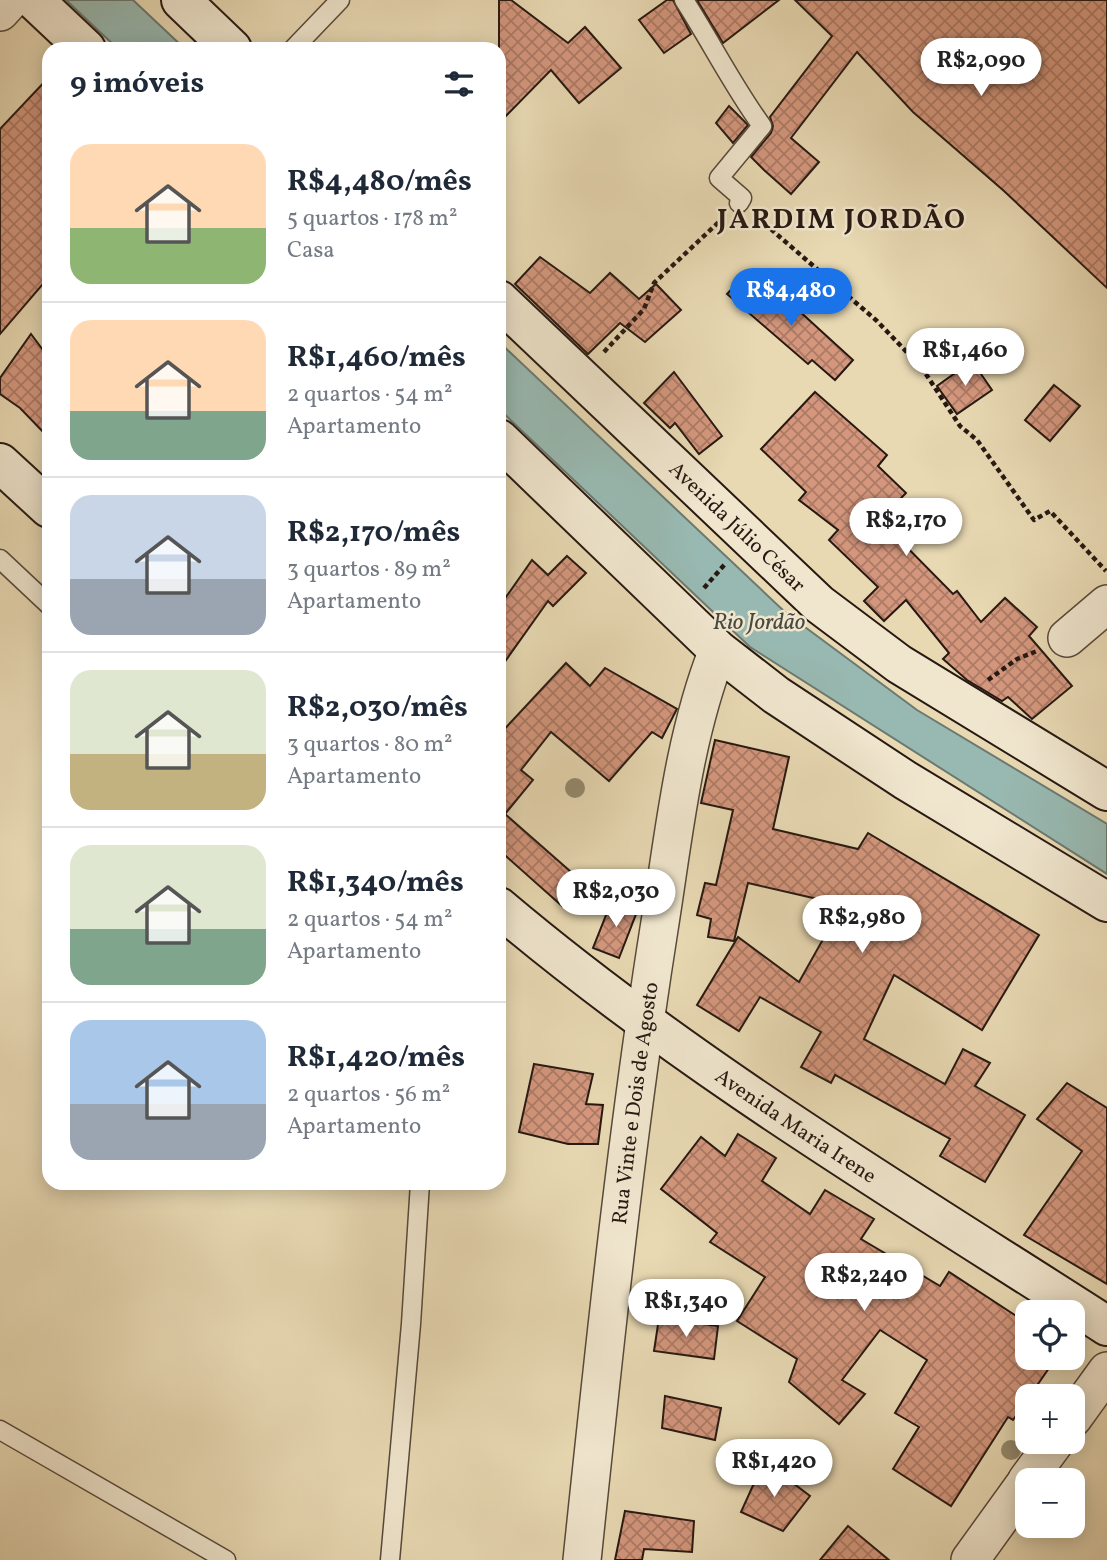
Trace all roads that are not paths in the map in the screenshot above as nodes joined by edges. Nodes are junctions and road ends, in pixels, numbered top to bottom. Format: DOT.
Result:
graph roads {
  1 [pos="11,0"];
  2 [pos="34,0"];
  3 [pos="181,0"];
  4 [pos="340,0"];
  5 [pos="684,0"];
  6 [pos="0,12"];
  7 [pos="79,42"];
  8 [pos="225,42"];
  9 [pos="300,42"];
  10 [pos="739,204"];
  11 [pos="506,307"];
  12 [pos="506,446"];
  13 [pos="0,463"];
  14 [pos="42,502"];
  15 [pos="0,559"];
  16 [pos="42,598"];
  17 [pos="1107,604"];
  18 [pos="1067,638"];
  19 [pos="718,650"];
  20 [pos="1107,790"];
  21 [pos="1107,902"];
  22 [pos="506,913"];
  23 [pos="644,1021"];
  24 [pos="419,1190"];
  25 [pos="1107,1326"];
  26 [pos="1107,1371"];
  27 [pos="1085,1401"];
  28 [pos="0,1430"];
  29 [pos="1015,1498"];
  30 [pos="226,1560"];
  31 [pos="390,1560"];
  32 [pos="582,1560"];
  33 [pos="970,1560"];
  1 -- 6 [label="street"];
  2 -- 7 [label="street"];
  3 -- 8 [label="street"];
  4 -- 9 [label="lane"];
  5 -- 10 [label="lane"];
  11 -- 20 [label="street, Avenida Júlio César"];
  12 -- 19 [label="street"];
  13 -- 14 [label="street"];
  15 -- 16 [label="lane"];
  17 -- 18 [label="street"];
  19 -- 21 [label="street"];
  19 -- 23 [label="street, Rua Vinte e Dois de Agosto"];
  22 -- 23 [label="street, Avenida Maria Irene"];
  23 -- 25 [label="street, Avenida Maria Irene"];
  23 -- 32 [label="street, Rua Vinte e Dois de Agosto"];
  24 -- 31 [label="lane"];
  26 -- 27 [label="street"];
  28 -- 30 [label="lane"];
  29 -- 33 [label="street"];
}
